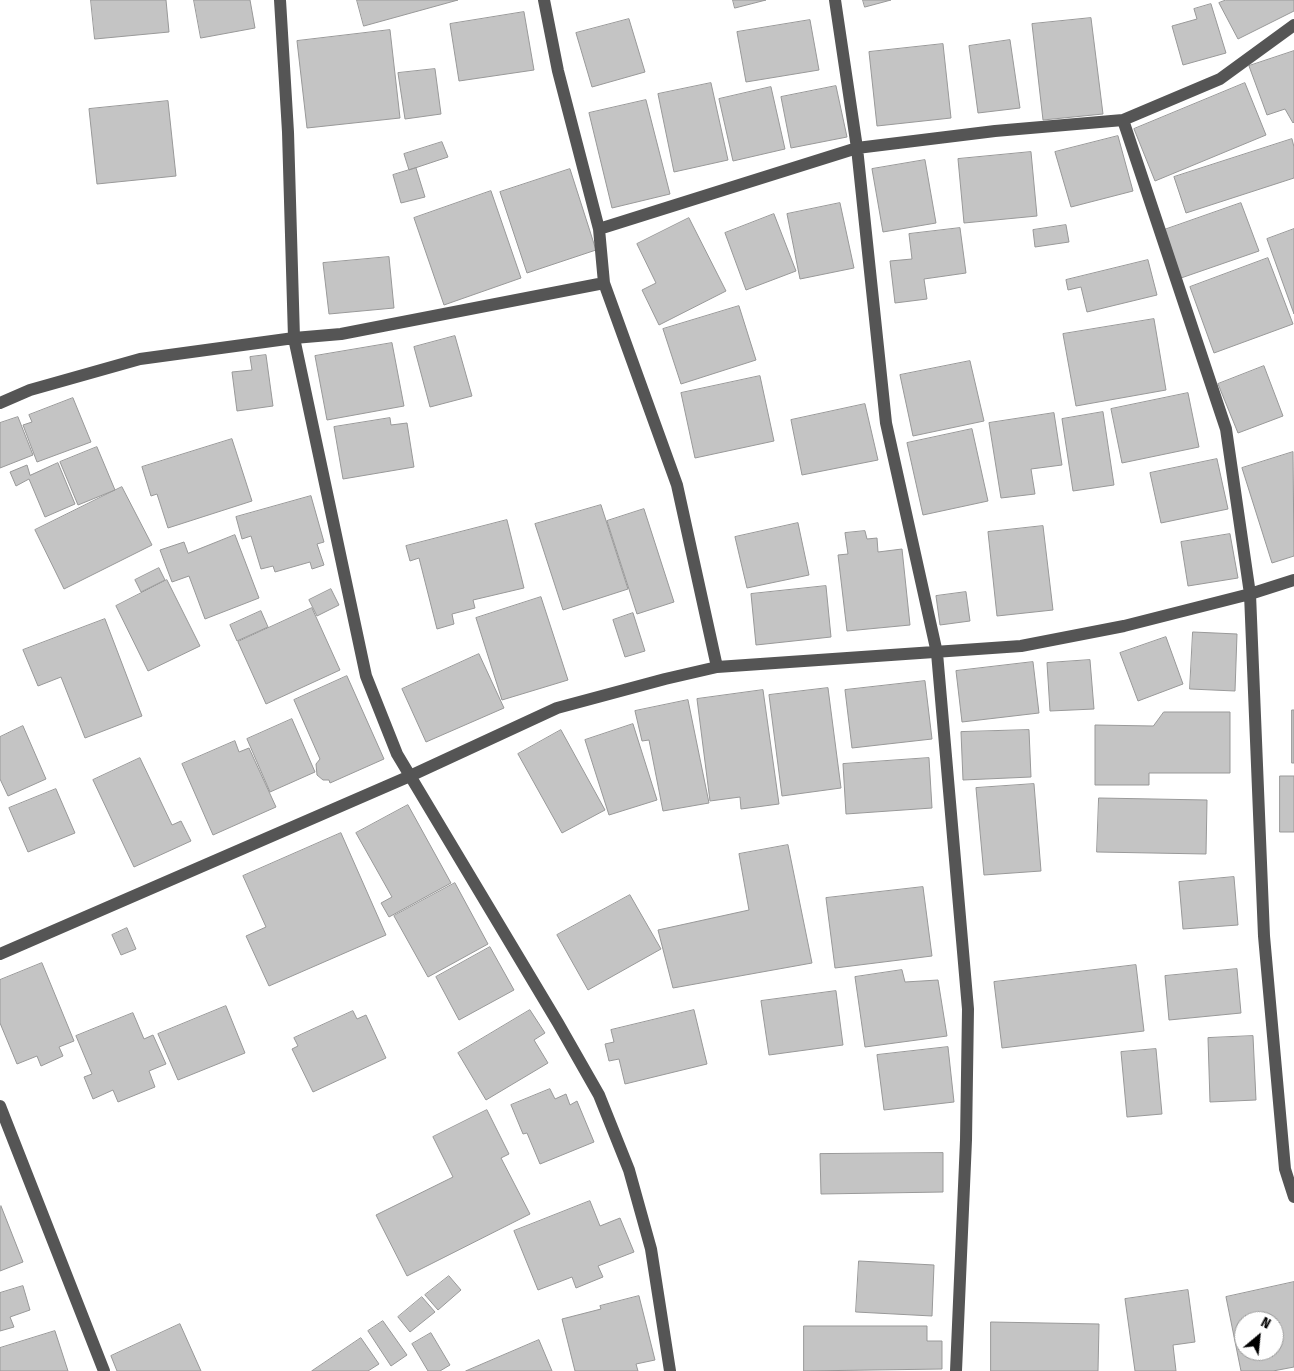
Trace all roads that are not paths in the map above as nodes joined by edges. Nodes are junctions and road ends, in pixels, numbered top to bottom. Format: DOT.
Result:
graph roads {
  1 [pos="280,0"];
  2 [pos="544,0"];
  3 [pos="835,0"];
  4 [pos="1294,25"];
  5 [pos="1123,120"];
  6 [pos="857,148"];
  7 [pos="599,229"];
  8 [pos="604,283"];
  9 [pos="294,338"];
  10 [pos="0,403"];
  11 [pos="1294,580"];
  12 [pos="1250,594"];
  13 [pos="937,653"];
  14 [pos="718,667"];
  15 [pos="410,776"];
  16 [pos="0,954"];
  17 [pos="0,1106"];
  18 [pos="1294,1197"];
  19 [pos="104,1371"];
  20 [pos="670,1371"];
  21 [pos="956,1371"];
  1 -- 9 [label="street"];
  2 -- 7 [label="street"];
  3 -- 6 [label="street"];
  4 -- 5 [label="street"];
  5 -- 6 [label="street"];
  5 -- 12 [label="street"];
  6 -- 7 [label="street"];
  6 -- 13 [label="street"];
  7 -- 8 [label="street"];
  8 -- 9 [label="street"];
  8 -- 14 [label="street"];
  9 -- 10 [label="street"];
  9 -- 15 [label="street"];
  11 -- 12 [label="street"];
  12 -- 13 [label="street"];
  12 -- 18 [label="street"];
  13 -- 14 [label="street"];
  13 -- 21 [label="street"];
  14 -- 15 [label="street"];
  15 -- 16 [label="street"];
  15 -- 20 [label="street"];
  17 -- 19 [label="street"];
}
